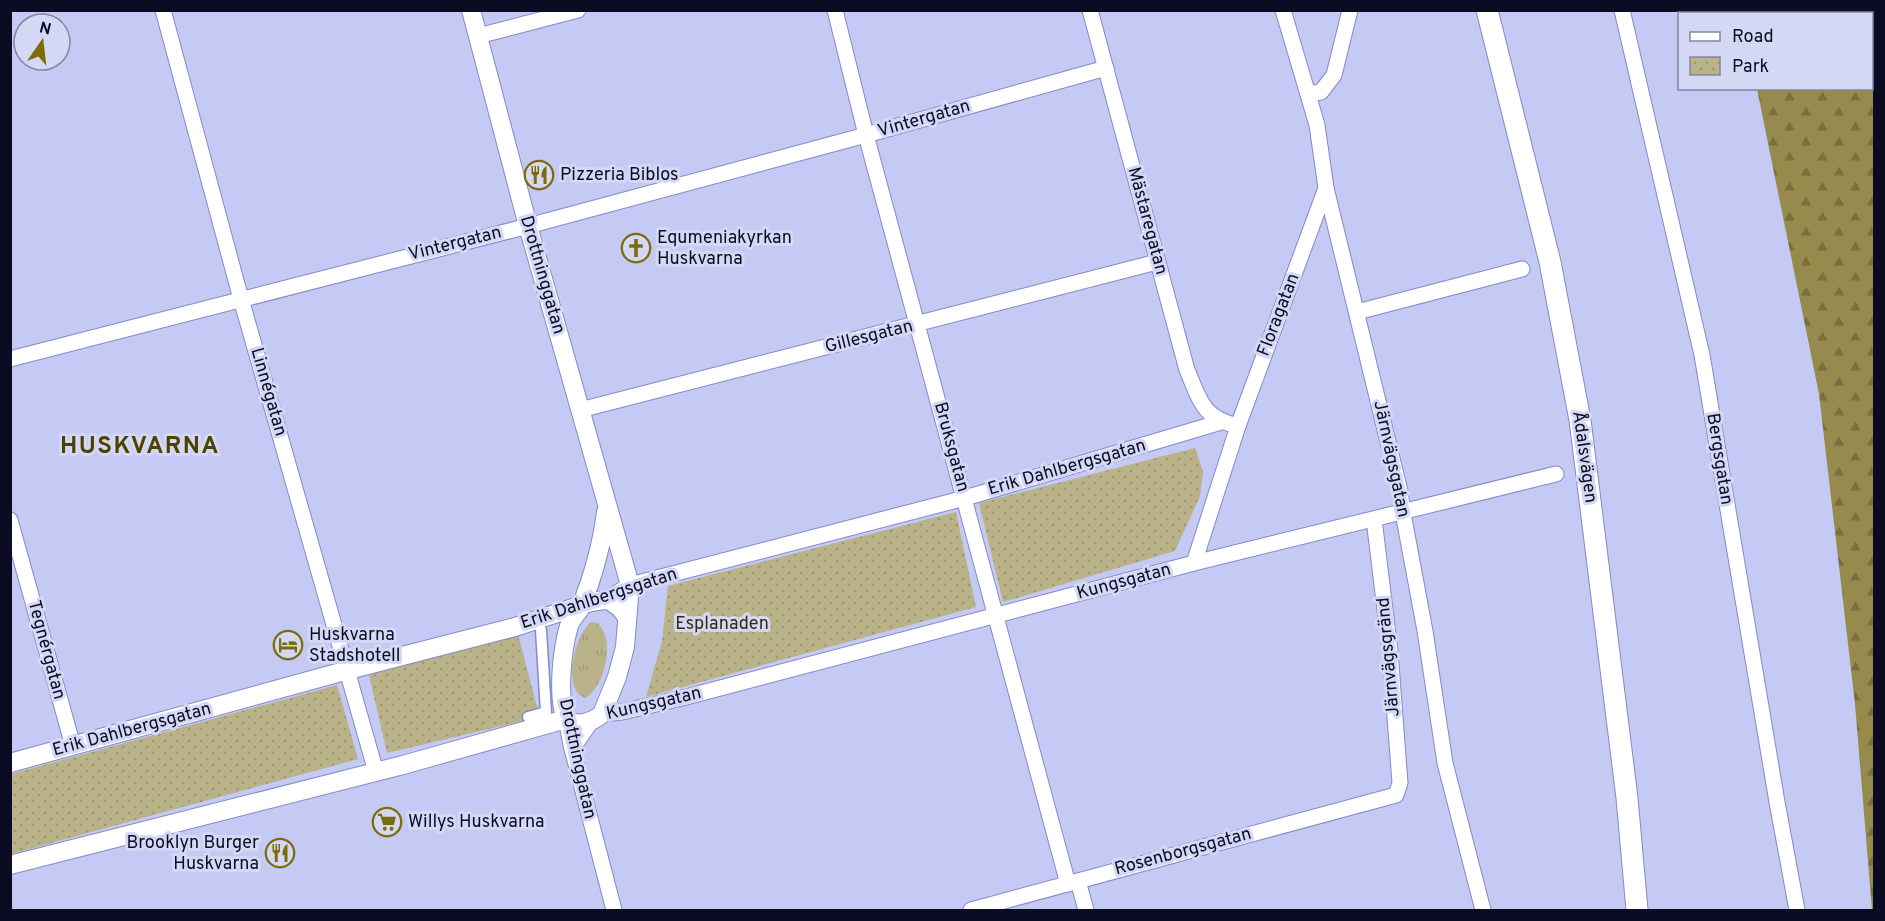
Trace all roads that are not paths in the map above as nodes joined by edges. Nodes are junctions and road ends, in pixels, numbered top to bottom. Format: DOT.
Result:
graph roads {
  1 [pos="163,10"];
  2 [pos="471,10"];
  3 [pos="578,10"];
  4 [pos="835,10"];
  5 [pos="1090,10"];
  6 [pos="1283,10"];
  7 [pos="1350,10"];
  8 [pos="1487,10"];
  9 [pos="1622,10"];
  10 [pos="478,36"];
  11 [pos="1106,68"];
  12 [pos="1308,94"];
  13 [pos="866,135"];
  14 [pos="1326,188"];
  15 [pos="528,226"];
  16 [pos="1157,262"];
  17 [pos="1522,269"];
  18 [pos="241,299"];
  19 [pos="1357,312"];
  20 [pos="917,325"];
  21 [pos="10,359"];
  22 [pos="580,411"];
  23 [pos="1221,422"];
  24 [pos="1238,426"];
  25 [pos="1556,474"];
  26 [pos="964,498"];
  27 [pos="607,504"];
  28 [pos="1402,513"];
  29 [pos="1374,519"];
  30 [pos="10,520"];
  31 [pos="1194,563"];
  32 [pos="630,585"];
  33 [pos="605,600"];
  34 [pos="581,607"];
  35 [pos="996,615"];
  36 [pos="627,617"];
  37 [pos="541,630"];
  38 [pos="348,670"];
  39 [pos="528,717"];
  40 [pos="597,717"];
  41 [pos="566,719"];
  42 [pos="73,746"];
  43 [pos="572,749"];
  44 [pos="10,763"];
  45 [pos="376,772"];
  46 [pos="1396,795"];
  47 [pos="10,865"];
  48 [pos="1073,882"];
  49 [pos="614,910"];
  50 [pos="971,910"];
  51 [pos="1086,910"];
  52 [pos="1483,910"];
  53 [pos="1637,910"];
  54 [pos="1797,910"];
  1 -- 18 [label="street, Linnégatan"];
  2 -- 10 [label="street, Drottninggatan"];
  3 -- 10 [label="street"];
  4 -- 13 [label="street, Bruksgatan"];
  5 -- 11 [label="street, Mästaregatan"];
  6 -- 12 [label="street, Järnvägsgatan"];
  7 -- 12 [label="street"];
  8 -- 53 [label="main road, Ådalsvägen"];
  9 -- 54 [label="street, Bergsgatan"];
  10 -- 15 [label="street, Drottninggatan"];
  11 -- 13 [label="street, Vintergatan"];
  11 -- 16 [label="street, Mästaregatan"];
  12 -- 14 [label="street, Järnvägsgatan"];
  13 -- 15 [label="street, Vintergatan"];
  13 -- 20 [label="street, Bruksgatan"];
  14 -- 19 [label="street, Järnvägsgatan"];
  14 -- 24 [label="street, Floragatan"];
  15 -- 18 [label="street, Vintergatan"];
  15 -- 22 [label="street, Drottninggatan"];
  16 -- 20 [label="street, Gillesgatan"];
  16 -- 23 [label="street, Mästaregatan"];
  17 -- 19 [label="street"];
  18 -- 21 [label="street, Vintergatan"];
  18 -- 38 [label="street, Linnégatan"];
  19 -- 28 [label="street, Järnvägsgatan"];
  20 -- 22 [label="street, Gillesgatan"];
  20 -- 26 [label="street, Bruksgatan"];
  22 -- 27 [label="street, Drottninggatan"];
  23 -- 24 [label="street"];
  23 -- 26 [label="street, Erik Dahlbergsgatan"];
  24 -- 31 [label="street, Kungsgatan"];
  25 -- 28 [label="street, Kungsgatan"];
  26 -- 32 [label="street, Erik Dahlbergsgatan"];
  26 -- 35 [label="street, Bruksgatan"];
  27 -- 32 [label="street, Drottninggatan"];
  27 -- 34 [label="street, Drottninggatan"];
  28 -- 29 [label="street, Kungsgatan"];
  28 -- 52 [label="street, Järnvägsgatan"];
  29 -- 31 [label="street, Kungsgatan"];
  29 -- 46 [label="street, Järnvägsgränd"];
  30 -- 42 [label="street, Tegnérgatan"];
  31 -- 35 [label="street, Kungsgatan"];
  32 -- 33 [label="street, Erik Dahlbergsgatan"];
  32 -- 36 [label="street, Drottninggatan"];
  33 -- 34 [label="street, Erik Dahlbergsgatan"];
  33 -- 36 [label="street"];
  34 -- 38 [label="street, Erik Dahlbergsgatan"];
  34 -- 41 [label="street, Drottninggatan"];
  35 -- 40 [label="street, Kungsgatan"];
  35 -- 48 [label="street, Bruksgatan"];
  36 -- 40 [label="street, Drottninggatan"];
  37 -- 39 [label="street"];
  38 -- 42 [label="street, Erik Dahlbergsgatan"];
  38 -- 45 [label="street, Linnégatan"];
  40 -- 41 [label="street, Kungsgatan"];
  40 -- 43 [label="street"];
  41 -- 43 [label="street, Drottninggatan"];
  41 -- 45 [label="street, Kungsgatan"];
  42 -- 44 [label="street, Erik Dahlbergsgatan"];
  43 -- 49 [label="street, Drottninggatan"];
  45 -- 47 [label="street, Kungsgatan"];
  46 -- 48 [label="street, Rosenborgsgatan"];
  48 -- 50 [label="street, Rosenborgsgatan"];
  48 -- 51 [label="street, Bruksgatan"];
}
